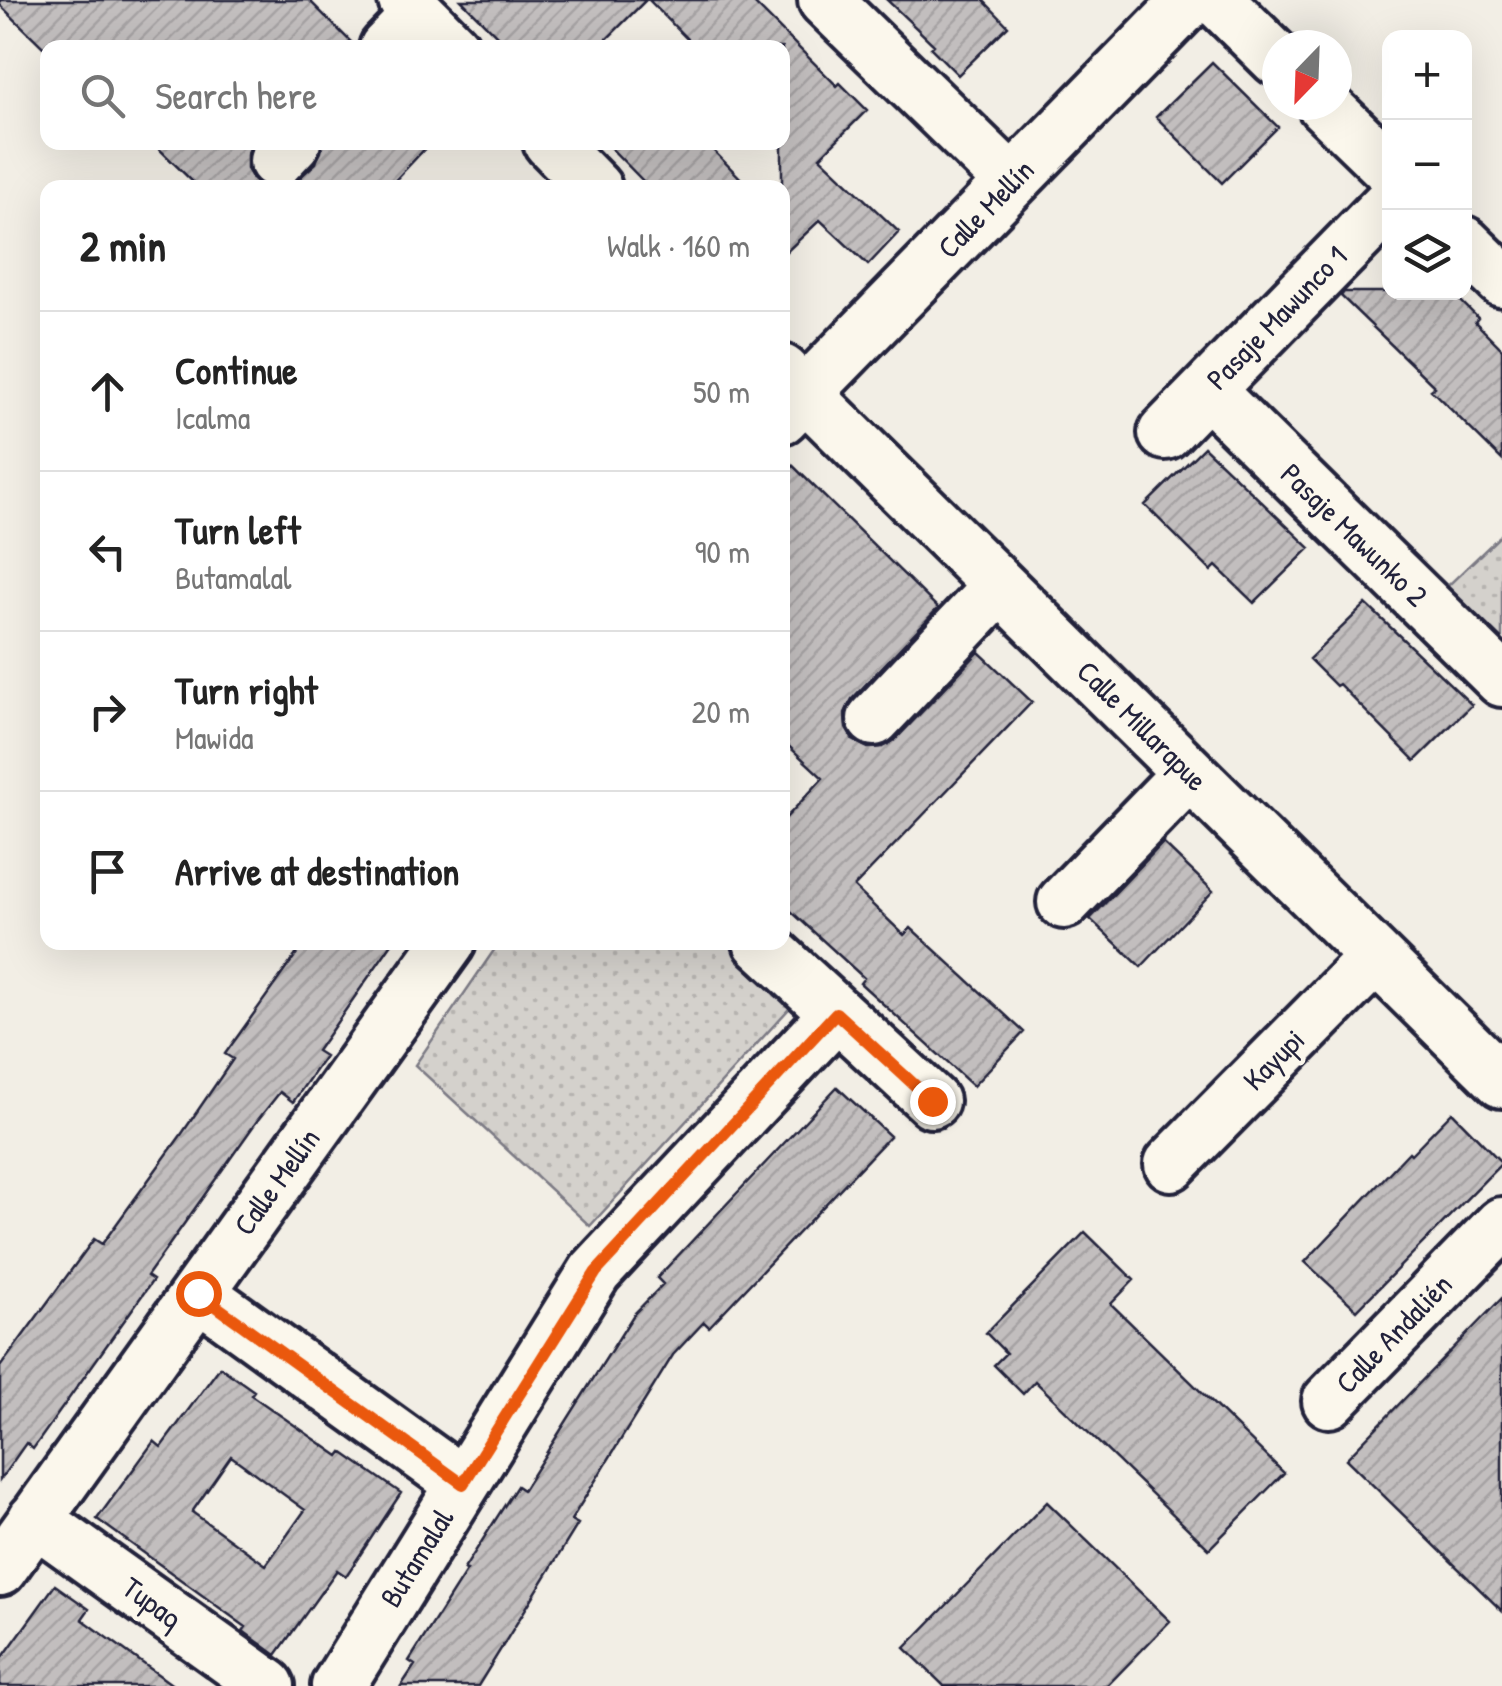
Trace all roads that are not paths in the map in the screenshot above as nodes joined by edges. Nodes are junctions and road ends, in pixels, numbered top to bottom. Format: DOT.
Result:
graph roads {
  1 [pos="826,0"];
  2 [pos="1190,0"];
  3 [pos="1217,0"];
  4 [pos="1262,44"];
  5 [pos="1339,120"];
  6 [pos="558,150"];
  7 [pos="1382,161"];
  8 [pos="588,180"];
  9 [pos="1012,182"];
  10 [pos="1383,210"];
  11 [pos="1472,251"];
  12 [pos="1502,280"];
  13 [pos="1206,390"];
  14 [pos="790,394"];
  15 [pos="1165,433"];
  16 [pos="1000,586"];
  17 [pos="1502,680"];
  18 [pos="874,719"];
  19 [pos="1189,772"];
  20 [pos="1064,902"];
  21 [pos="444,950"];
  22 [pos="769,950"];
  23 [pos="1376,957"];
  24 [pos="836,1013"];
  25 [pos="1502,1081"];
  26 [pos="932,1101"];
  27 [pos="1172,1164"];
  28 [pos="1502,1224"];
  29 [pos="198,1293"];
  30 [pos="1328,1400"];
  31 [pos="463,1484"];
  32 [pos="35,1520"];
  33 [pos="0,1569"];
  34 [pos="268,1686"];
  35 [pos="338,1686"];
  1 -- 9 [label="street"];
  2 -- 9 [label="street, Calle Mellín"];
  3 -- 4 [label="street"];
  5 -- 7 [label="street"];
  6 -- 8 [label="street"];
  9 -- 14 [label="street, Calle Mellín"];
  10 -- 13 [label="street, Pasaje Mawunco 1"];
  11 -- 12 [label="street"];
  13 -- 15 [label="street, Pasaje Mawunco 1"];
  13 -- 17 [label="street, Pasaje Mawunko 2"];
  14 -- 16 [label="street, Calle Millarapue"];
  16 -- 18 [label="street"];
  16 -- 19 [label="street, Calle Millarapue"];
  19 -- 20 [label="street"];
  19 -- 23 [label="street, Calle Millarapue"];
  21 -- 29 [label="street, Calle Mellín"];
  22 -- 24 [label="street"];
  23 -- 25 [label="street, Calle Millarapue"];
  23 -- 27 [label="street, Kayupi"];
  24 -- 26 [label="street"];
  24 -- 31 [label="street, Butamalal"];
  28 -- 30 [label="street, Calle Andalién"];
  29 -- 31 [label="street"];
  29 -- 32 [label="street, Calle Mellín"];
  31 -- 35 [label="street, Butamalal"];
  32 -- 33 [label="street, Calle Mellín"];
  32 -- 34 [label="street, Tupaq"];
}
